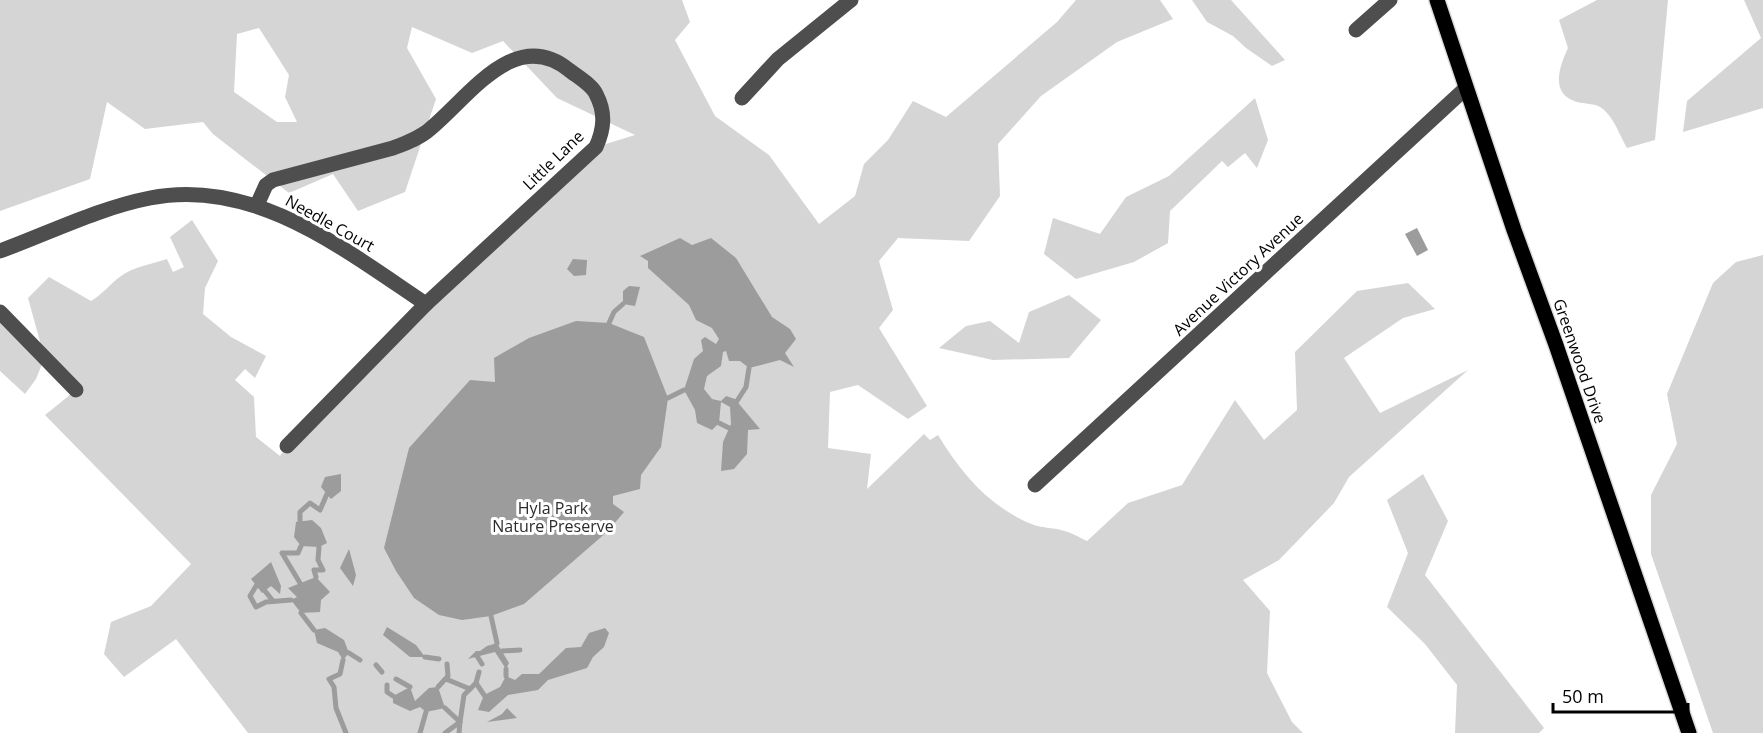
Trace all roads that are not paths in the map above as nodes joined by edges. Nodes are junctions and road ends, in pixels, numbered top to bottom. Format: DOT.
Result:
graph roads {
  1 [pos="851,0"];
  2 [pos="1390,0"];
  3 [pos="1437,0"];
  4 [pos="1356,30"];
  5 [pos="1466,88"];
  6 [pos="742,98"];
  7 [pos="257,205"];
  8 [pos="0,251"];
  9 [pos="426,304"];
  10 [pos="0,312"];
  11 [pos="76,390"];
  12 [pos="287,446"];
  13 [pos="1035,485"];
  14 [pos="1689,733"];
  1 -- 6 [label="street"];
  2 -- 4 [label="street"];
  3 -- 5 [label="main road, Greenwood Drive"];
  5 -- 13 [label="street, Avenue Victory Avenue"];
  5 -- 14 [label="main road, Greenwood Drive"];
  7 -- 8 [label="street, Needle Court"];
  7 -- 9 [label="street, Needle Court"];
  7 -- 9 [label="street, Little Lane"];
  9 -- 12 [label="street, Little Lane"];
  10 -- 11 [label="street"];
}
